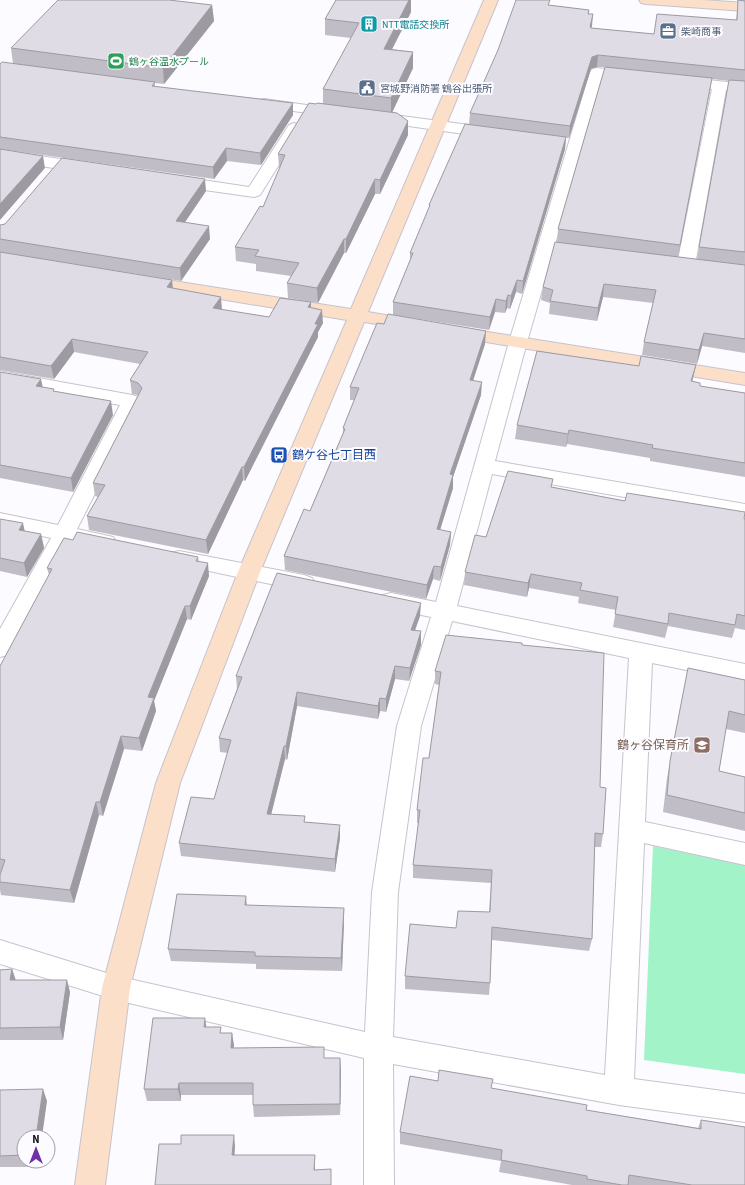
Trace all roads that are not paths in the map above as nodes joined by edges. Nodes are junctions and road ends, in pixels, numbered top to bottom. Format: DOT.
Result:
graph roads {
  1 [pos="491,0"];
  2 [pos="646,0"];
  3 [pos="745,7"];
  4 [pos="720,85"];
  5 [pos="745,88"];
  6 [pos="251,101"];
  7 [pos="306,109"];
  8 [pos="345,114"];
  9 [pos="361,116"];
  10 [pos="439,126"];
  11 [pos="507,136"];
  12 [pos="0,155"];
  13 [pos="98,170"];
  14 [pos="161,178"];
  15 [pos="686,265"];
  16 [pos="124,278"];
  17 [pos="358,316"];
  18 [pos="518,342"];
  19 [pos="0,377"];
  20 [pos="745,379"];
  21 [pos="485,466"];
  22 [pos="745,511"];
  23 [pos="0,520"];
  24 [pos="64,534"];
  25 [pos="126,546"];
  26 [pos="156,553"];
  27 [pos="249,572"];
  28 [pos="327,588"];
  29 [pos="374,598"];
  30 [pos="444,612"];
  31 [pos="0,649"];
  32 [pos="642,652"];
  33 [pos="745,673"];
  34 [pos="632,830"];
  35 [pos="745,854"];
  36 [pos="0,952"];
  37 [pos="116,988"];
  38 [pos="378,1048"];
  39 [pos="619,1091"];
  40 [pos="745,1108"];
  41 [pos="90,1185"];
  42 [pos="379,1185"];
  1 -- 10 [label="street"];
  2 -- 3 [label="street"];
  4 -- 5 [label="street"];
  4 -- 15 [label="street"];
  4 -- 18 [label="street"];
  6 -- 7 [label="street"];
  7 -- 8 [label="street"];
  7 -- 14 [label="street"];
  9 -- 10 [label="street"];
  10 -- 11 [label="street"];
  10 -- 17 [label="street"];
  12 -- 13 [label="street"];
  16 -- 17 [label="street"];
  17 -- 18 [label="street"];
  17 -- 27 [label="street"];
  18 -- 20 [label="street"];
  18 -- 21 [label="street"];
  19 -- 24 [label="street"];
  21 -- 22 [label="street"];
  21 -- 30 [label="street"];
  23 -- 24 [label="street"];
  24 -- 25 [label="street"];
  24 -- 31 [label="street"];
  26 -- 27 [label="street"];
  27 -- 28 [label="street"];
  27 -- 37 [label="street"];
  29 -- 30 [label="street"];
  30 -- 32 [label="street"];
  30 -- 38 [label="street"];
  32 -- 33 [label="street"];
  32 -- 34 [label="street"];
  34 -- 35 [label="street"];
  34 -- 39 [label="street"];
  36 -- 37 [label="street"];
  37 -- 38 [label="street"];
  37 -- 41 [label="street"];
  38 -- 39 [label="street"];
  38 -- 42 [label="street"];
  39 -- 40 [label="street"];
}
